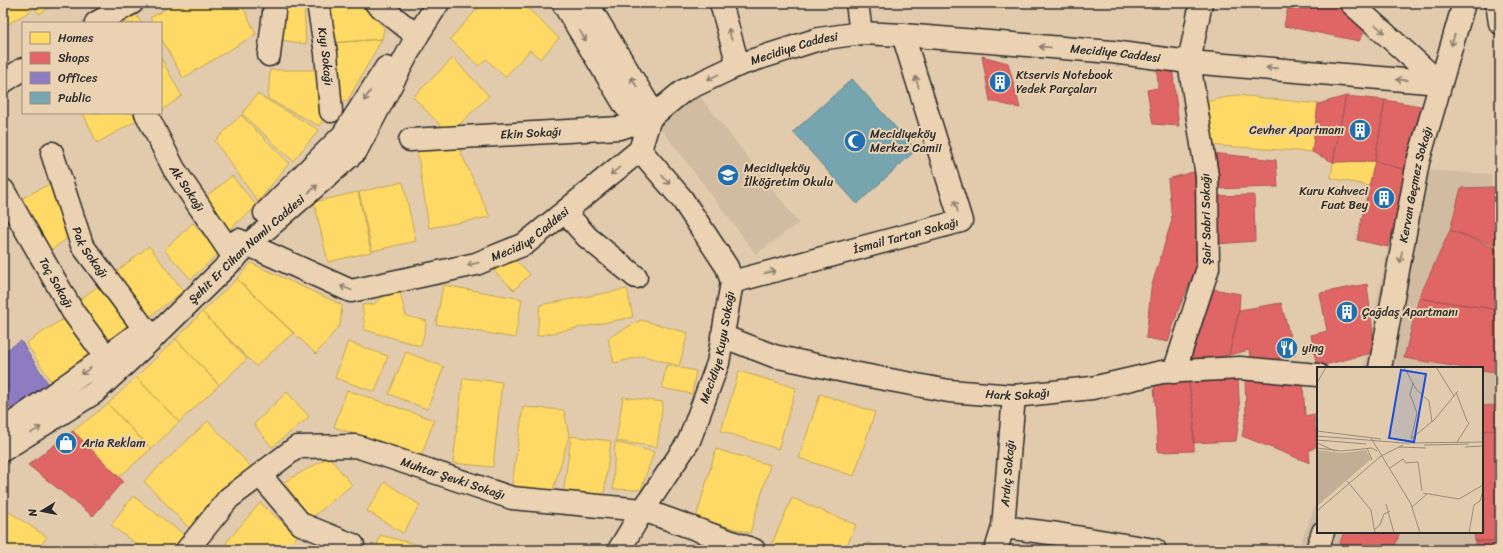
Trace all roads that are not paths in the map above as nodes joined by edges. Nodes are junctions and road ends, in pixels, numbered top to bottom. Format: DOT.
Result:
graph roads {
  1 [pos="275,3"];
  2 [pos="318,3"];
  3 [pos="376,3"];
  4 [pos="424,3"];
  5 [pos="438,3"];
  6 [pos="563,3"];
  7 [pos="587,3"];
  8 [pos="721,3"];
  9 [pos="857,3"];
  10 [pos="1201,3"];
  11 [pos="1351,3"];
  12 [pos="1464,3"];
  13 [pos="1497,3"];
  14 [pos="124,5"];
  15 [pos="98,22"];
  16 [pos="1500,23"];
  17 [pos="413,33"];
  18 [pos="861,33"];
  19 [pos="903,35"];
  20 [pos="269,54"];
  21 [pos="1189,62"];
  22 [pos="738,65"];
  23 [pos="1440,83"];
  24 [pos="331,111"];
  25 [pos="146,114"];
  26 [pos="650,118"];
  27 [pos="410,140"];
  28 [pos="640,150"];
  29 [pos="52,153"];
  30 [pos="3,190"];
  31 [pos="565,212"];
  32 [pos="237,249"];
  33 [pos="636,277"];
  34 [pos="732,282"];
  35 [pos="148,334"];
  36 [pos="722,336"];
  37 [pos="111,364"];
  38 [pos="1380,367"];
  39 [pos="1174,372"];
  40 [pos="1317,374"];
  41 [pos="1014,396"];
  42 [pos="6,434"];
  43 [pos="260,475"];
  44 [pos="643,510"];
  45 [pos="1003,527"];
  46 [pos="1323,533"];
  47 [pos="187,550"];
  48 [pos="352,550"];
  49 [pos="619,550"];
  50 [pos="754,550"];
  51 [pos="996,550"];
  52 [pos="1155,550"];
  53 [pos="1317,550"];
  1 -- 20 [label="street"];
  2 -- 24 [label="street, Kıyı Sokağı"];
  3 -- 17 [label="street"];
  4 -- 17 [label="street, Şehit Er Cihan Namlı Caddesi"];
  5 -- 17 [label="street, Şehit Er Cihan Namlı Caddesi"];
  6 -- 26 [label="street, one-way"];
  26 -- 7 [label="street, one-way"];
  22 -- 8 [label="street, one-way"];
  9 -- 18 [label="street"];
  10 -- 21 [label="street"];
  11 -- 23 [label="street, one-way"];
  12 -- 23 [label="street, Kervan Geçmez Sokağı, one-way"];
  13 -- 16 [label="street"];
  14 -- 15 [label="street"];
  17 -- 32 [label="street, Şehit Er Cihan Namlı Caddesi"];
  18 -- 19 [label="street, Mecidiye Caddesi"];
  18 -- 22 [label="street, Mecidiye Caddesi"];
  21 -- 19 [label="street, Mecidiye Caddesi, one-way"];
  34 -- 19 [label="street, İsmail Tartan Sokağı, one-way"];
  23 -- 21 [label="street, Mecidiye Caddesi, one-way"];
  21 -- 39 [label="street, Şair Sabri Sokağı"];
  22 -- 26 [label="street, Mecidiye Caddesi, one-way"];
  23 -- 38 [label="street, Kervan Geçmez Sokağı, one-way"];
  25 -- 32 [label="street, Ak Sokağı"];
  26 -- 27 [label="street, Ekin Sokağı"];
  26 -- 28 [label="street"];
  28 -- 31 [label="street, Mecidiye Caddesi, one-way"];
  28 -- 34 [label="street, Mecidiye Kuyu Sokağı, one-way"];
  29 -- 35 [label="street, Pak Sokağı"];
  30 -- 37 [label="street, Taç Sokağı"];
  31 -- 32 [label="street, Mecidiye Caddesi, one-way"];
  31 -- 33 [label="street"];
  32 -- 35 [label="street, Şehit Er Cihan Namlı Caddesi"];
  34 -- 36 [label="street, Mecidiye Kuyu Sokağı"];
  35 -- 37 [label="street, Şehit Er Cihan Namlı Caddesi"];
  36 -- 41 [label="street, Hark Sokağı"];
  36 -- 44 [label="street, Mecidiye Kuyu Sokağı"];
  37 -- 42 [label="street, Şehit Er Cihan Namlı Caddesi"];
  39 -- 40 [label="street, Hark Sokağı"];
  39 -- 41 [label="street, Hark Sokağı"];
  41 -- 45 [label="street, Ardıç Sokağı"];
  43 -- 44 [label="street, Muhtar Şevki Sokağı"];
  43 -- 47 [label="street, Muhtar Şevki Sokağı"];
  43 -- 48 [label="street"];
  44 -- 49 [label="street, Mecidiye Kuyu Sokağı"];
  44 -- 50 [label="street, Muhtar Şevki Sokağı"];
  45 -- 51 [label="street, Ardıç Sokağı"];
  45 -- 52 [label="street"];
  46 -- 53 [label="street"];
}
